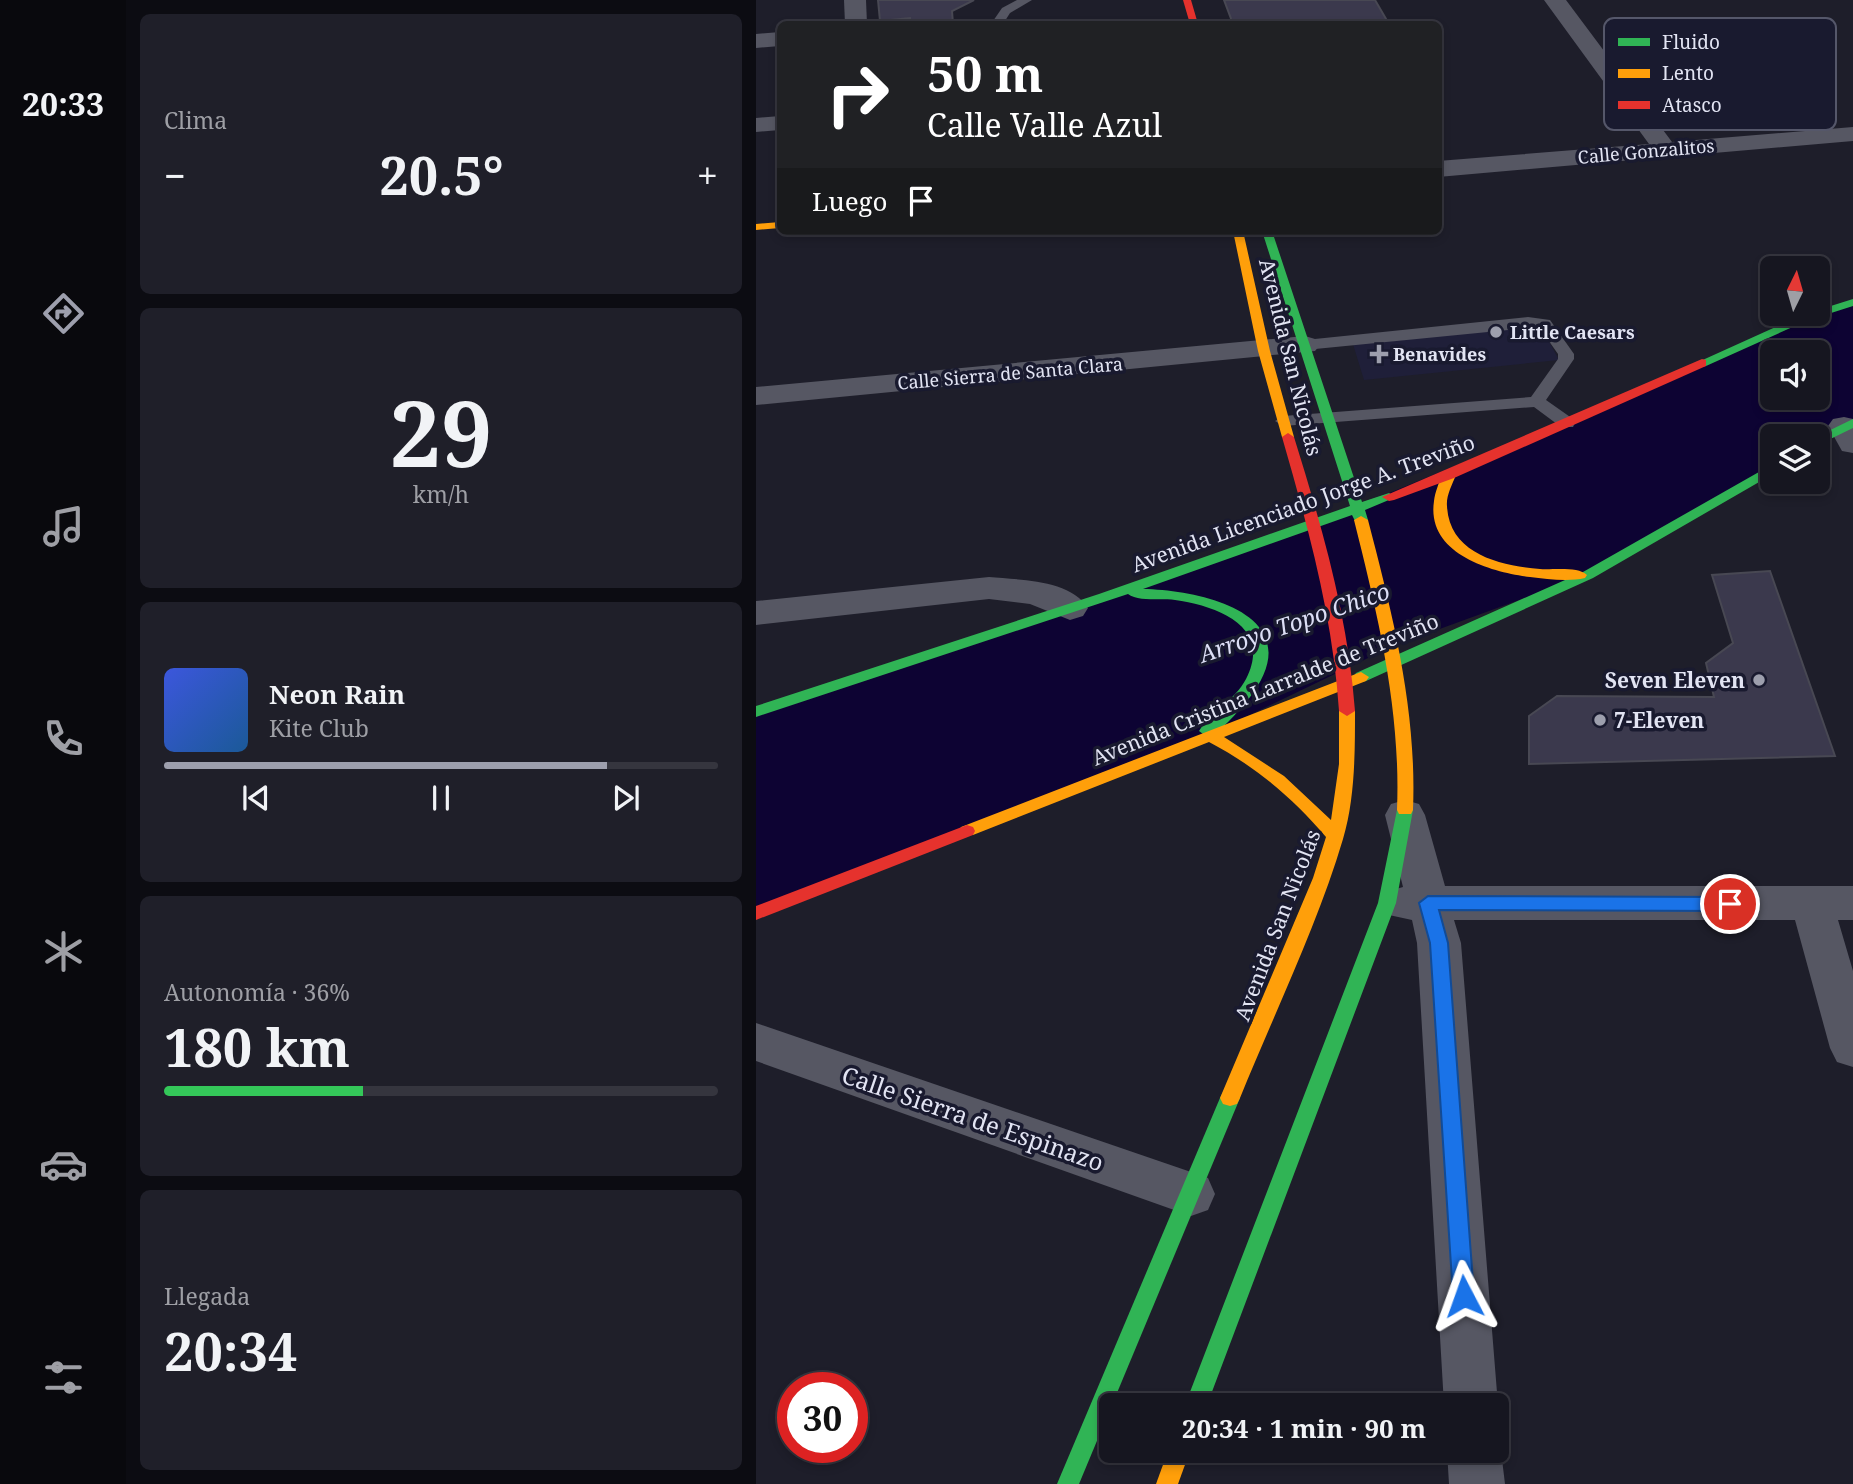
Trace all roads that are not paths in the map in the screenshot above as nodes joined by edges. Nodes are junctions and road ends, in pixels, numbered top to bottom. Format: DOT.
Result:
graph roads {
  1 [pos="855,0"];
  2 [pos="1026,0"];
  3 [pos="1187,0"];
  4 [pos="1555,0"];
  5 [pos="856,21"];
  6 [pos="999,21"];
  7 [pos="1193,21"];
  8 [pos="777,39"];
  9 [pos="756,41"];
  10 [pos="1604,66"];
  11 [pos="777,123"];
  12 [pos="756,125"];
  13 [pos="1651,130"];
  14 [pos="1853,134"];
  15 [pos="1665,149"];
  16 [pos="1442,169"];
  17 [pos="777,225"];
  18 [pos="756,227"];
  19 [pos="1239,235"];
  20 [pos="1269,235"];
  21 [pos="1853,302"];
  22 [pos="1306,345"];
  23 [pos="1264,350"];
  24 [pos="756,396"];
  25 [pos="1536,402"];
  26 [pos="1329,416"];
  27 [pos="1283,421"];
  28 [pos="1567,423"];
  29 [pos="1449,475"];
  30 [pos="1760,476"];
  31 [pos="1358,508"];
  32 [pos="1314,524"];
  33 [pos="1588,575"];
  34 [pos="1119,594"];
  35 [pos="1070,608"];
  36 [pos="756,613"];
  37 [pos="1396,663"];
  38 [pos="1347,683"];
  39 [pos="756,712"];
  40 [pos="1204,738"];
  41 [pos="1405,816"];
  42 [pos="1336,837"];
  43 [pos="1407,903"];
  44 [pos="1833,903"];
  45 [pos="756,913"];
  46 [pos="756,1042"];
  47 [pos="1853,1048"];
  48 [pos="1191,1194"];
  49 [pos="1201,1393"];
  50 [pos="1470,1393"];
  51 [pos="1175,1463"];
  52 [pos="1475,1463"];
  53 [pos="1068,1484"];
  54 [pos="1167,1484"];
  55 [pos="1477,1484"];
  1 -- 5 [label="street"];
  2 -- 6 [label="lane"];
  3 -- 7 [label="main road"];
  4 -- 10 [label="street"];
  8 -- 9 [label="street"];
  11 -- 12 [label="street"];
  13 -- 15 [label="street"];
  14 -- 15 [label="street, Calle Gonzalitos"];
  15 -- 16 [label="street, Calle Gonzalitos"];
  17 -- 18 [label="main road"];
  19 -- 23 [label="main road, Avenida San Nicolás"];
  20 -- 22 [label="main road, Avenida San Nicolás"];
  21 -- 28 [label="main road, Avenida Licenciado Jorge A. Treviño"];
  22 -- 23 [label="street, Calle Sierra de Santa Clara"];
  22 -- 25 [label="lane"];
  22 -- 26 [label="main road, Avenida San Nicolás"];
  23 -- 24 [label="street, Calle Sierra de Santa Clara"];
  23 -- 27 [label="main road, Avenida San Nicolás"];
  25 -- 26 [label="lane"];
  25 -- 28 [label="lane"];
  26 -- 27 [label="lane"];
  26 -- 31 [label="main road, Avenida San Nicolás"];
  27 -- 32 [label="main road, Avenida San Nicolás"];
  28 -- 29 [label="main road, Avenida Licenciado Jorge A. Treviño"];
  29 -- 31 [label="main road, Avenida Licenciado Jorge A. Treviño"];
  29 -- 33 [label="main road"];
  30 -- 33 [label="main road, Avenida Cristina Larralde de Treviño"];
  31 -- 32 [label="main road, Avenida Licenciado Jorge A. Treviño"];
  31 -- 37 [label="main road, Avenida San Nicolás"];
  32 -- 34 [label="main road, Avenida Licenciado Jorge A. Treviño"];
  32 -- 38 [label="main road, Avenida San Nicolás"];
  33 -- 37 [label="main road, Avenida Cristina Larralde de Treviño"];
  34 -- 35 [label="main road, Avenida Licenciado Jorge A. Treviño"];
  34 -- 40 [label="main road"];
  35 -- 36 [label="street"];
  35 -- 39 [label="main road, Avenida Licenciado Jorge A. Treviño"];
  37 -- 38 [label="main road, Avenida Cristina Larralde de Treviño"];
  37 -- 41 [label="main road, Avenida San Nicolás"];
  38 -- 40 [label="main road, Avenida Cristina Larralde de Treviño"];
  38 -- 42 [label="main road, Avenida San Nicolás"];
  40 -- 42 [label="main road"];
  40 -- 45 [label="main road, Avenida Cristina Larralde de Treviño"];
  41 -- 43 [label="street"];
  42 -- 48 [label="main road, Avenida San Nicolás"];
  43 -- 44 [label="street"];
  43 -- 49 [label="main road"];
  43 -- 50 [label="street"];
  44 -- 47 [label="street"];
  46 -- 48 [label="street, Calle Sierra de Espinazo"];
  48 -- 53 [label="main road, Avenida San Nicolás"];
  51 -- 54 [label="main road"];
  52 -- 55 [label="street"];
}
